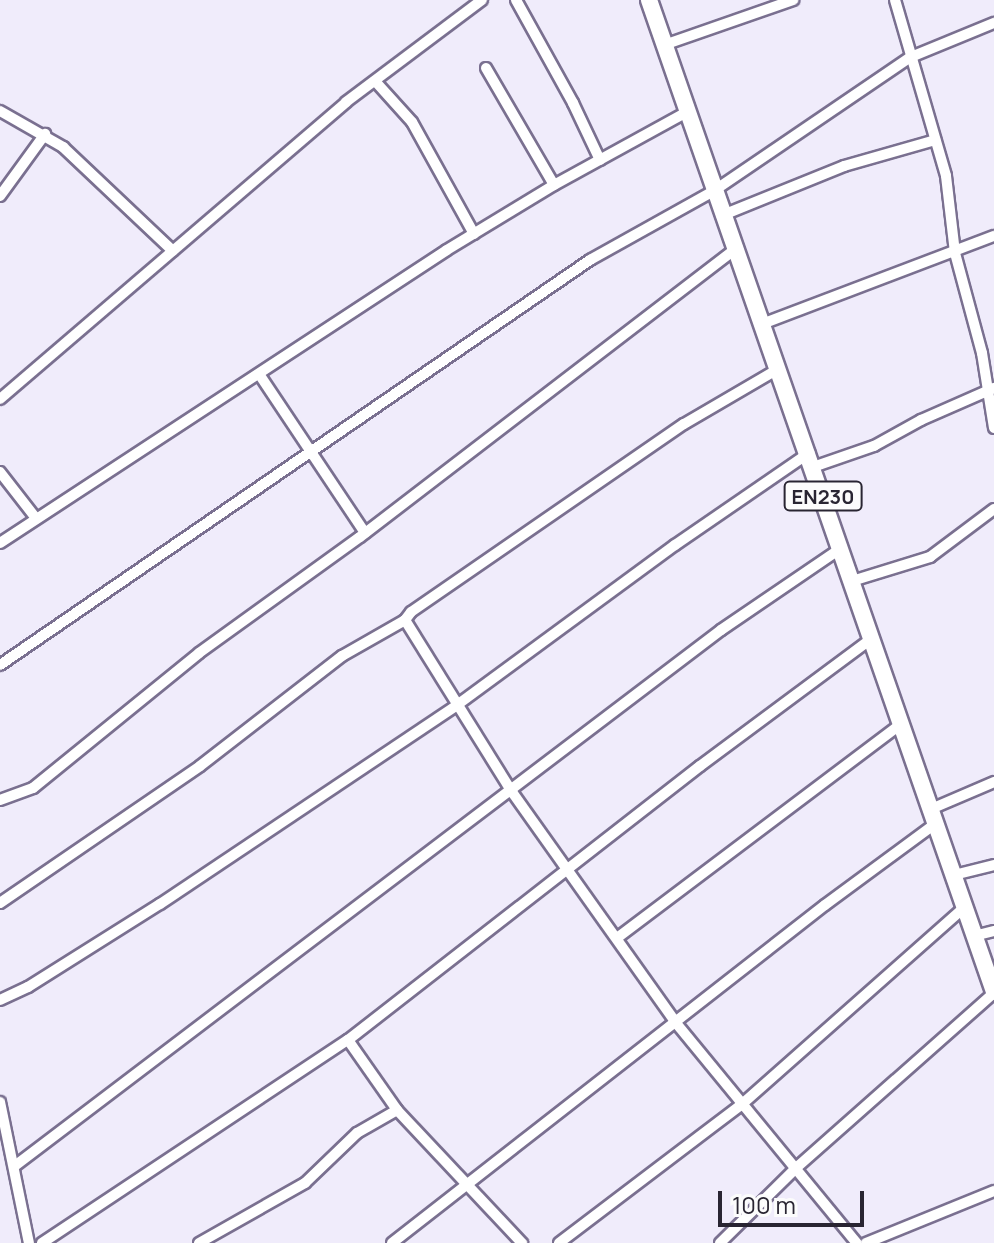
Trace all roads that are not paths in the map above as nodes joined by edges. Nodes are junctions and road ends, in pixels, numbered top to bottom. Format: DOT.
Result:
graph roads {
  1 [pos="482,0"];
  2 [pos="516,0"];
  3 [pos="649,0"];
  4 [pos="793,0"];
  5 [pos="895,0"];
  6 [pos="994,23"];
  7 [pos="664,45"];
  8 [pos="911,57"];
  9 [pos="486,68"];
  10 [pos="375,81"];
  11 [pos="0,111"];
  12 [pos="687,112"];
  13 [pos="45,134"];
  14 [pos="935,140"];
  15 [pos="600,160"];
  16 [pos="554,185"];
  17 [pos="715,190"];
  18 [pos="0,196"];
  19 [pos="723,215"];
  20 [pos="474,234"];
  21 [pos="994,236"];
  22 [pos="736,248"];
  23 [pos="173,251"];
  24 [pos="955,253"];
  25 [pos="762,324"];
  26 [pos="778,369"];
  27 [pos="259,374"];
  28 [pos="990,389"];
  29 [pos="0,399"];
  30 [pos="994,428"];
  31 [pos="310,449"];
  32 [pos="811,460"];
  33 [pos="0,472"];
  34 [pos="994,509"];
  35 [pos="35,517"];
  36 [pos="365,533"];
  37 [pos="0,543"];
  38 [pos="841,548"];
  39 [pos="852,581"];
  40 [pos="405,620"];
  41 [pos="871,639"];
  42 [pos="0,665"];
  43 [pos="457,705"];
  44 [pos="901,724"];
  45 [pos="994,782"];
  46 [pos="512,792"];
  47 [pos="1,799"];
  48 [pos="933,816"];
  49 [pos="994,865"];
  50 [pos="566,871"];
  51 [pos="954,875"];
  52 [pos="0,903"];
  53 [pos="964,908"];
  54 [pos="994,931"];
  55 [pos="974,936"];
  56 [pos="617,938"];
  57 [pos="994,993"];
  58 [pos="0,1000"];
  59 [pos="676,1023"];
  60 [pos="348,1040"];
  61 [pos="0,1102"];
  62 [pos="741,1105"];
  63 [pos="397,1110"];
  64 [pos="16,1165"];
  65 [pos="796,1168"];
  66 [pos="465,1187"];
  67 [pos="994,1191"];
  68 [pos="29,1243"];
  69 [pos="42,1243"];
  70 [pos="199,1243"];
  71 [pos="392,1243"];
  72 [pos="522,1243"];
  73 [pos="559,1243"];
  74 [pos="720,1243"];
  75 [pos="857,1243"];
  76 [pos="866,1243"];
  1 -- 10 [label="street"];
  2 -- 15 [label="street"];
  3 -- 7 [label="main road, EN230"];
  4 -- 7 [label="street"];
  5 -- 8 [label="street"];
  6 -- 8 [label="street"];
  7 -- 12 [label="main road, EN230"];
  8 -- 14 [label="street"];
  8 -- 17 [label="street"];
  9 -- 16 [label="street"];
  10 -- 20 [label="street"];
  10 -- 23 [label="street"];
  11 -- 13 [label="street"];
  12 -- 15 [label="street"];
  12 -- 17 [label="main road, EN230"];
  13 -- 18 [label="street"];
  13 -- 23 [label="street"];
  14 -- 19 [label="street"];
  14 -- 24 [label="street"];
  15 -- 16 [label="street"];
  16 -- 20 [label="street"];
  17 -- 19 [label="main road, EN230"];
  17 -- 31 [label="street"];
  19 -- 22 [label="main road, EN230"];
  20 -- 27 [label="street"];
  21 -- 24 [label="street"];
  22 -- 25 [label="main road, EN230"];
  22 -- 36 [label="street"];
  23 -- 29 [label="street"];
  24 -- 25 [label="street"];
  24 -- 28 [label="street"];
  25 -- 26 [label="main road, EN230"];
  26 -- 32 [label="main road, EN230"];
  26 -- 40 [label="street"];
  27 -- 31 [label="street"];
  27 -- 35 [label="street"];
  28 -- 30 [label="street"];
  28 -- 32 [label="street"];
  31 -- 36 [label="street"];
  31 -- 42 [label="street"];
  32 -- 38 [label="main road, EN230"];
  32 -- 43 [label="street"];
  33 -- 35 [label="street"];
  34 -- 39 [label="street"];
  35 -- 37 [label="street"];
  36 -- 47 [label="street"];
  38 -- 39 [label="main road, EN230"];
  38 -- 46 [label="street"];
  39 -- 41 [label="main road, EN230"];
  40 -- 43 [label="street"];
  40 -- 52 [label="street"];
  41 -- 44 [label="main road, EN230"];
  41 -- 50 [label="street"];
  43 -- 46 [label="street"];
  43 -- 58 [label="street"];
  44 -- 48 [label="main road, EN230"];
  44 -- 56 [label="street"];
  45 -- 48 [label="street"];
  46 -- 50 [label="street"];
  46 -- 64 [label="street"];
  48 -- 51 [label="main road, EN230"];
  48 -- 59 [label="street"];
  49 -- 51 [label="street"];
  50 -- 56 [label="street"];
  50 -- 60 [label="street"];
  51 -- 53 [label="main road, EN230"];
  53 -- 55 [label="main road, EN230"];
  53 -- 62 [label="street"];
  54 -- 55 [label="street"];
  55 -- 57 [label="main road, EN230"];
  56 -- 59 [label="street"];
  57 -- 65 [label="street"];
  59 -- 62 [label="street"];
  59 -- 66 [label="street"];
  60 -- 63 [label="street"];
  60 -- 69 [label="street"];
  61 -- 64 [label="street"];
  62 -- 65 [label="street"];
  62 -- 73 [label="street"];
  63 -- 66 [label="street"];
  63 -- 70 [label="street"];
  64 -- 68 [label="street"];
  65 -- 74 [label="street"];
  65 -- 75 [label="street"];
  66 -- 71 [label="street"];
  66 -- 72 [label="street"];
  67 -- 76 [label="street"];
}
